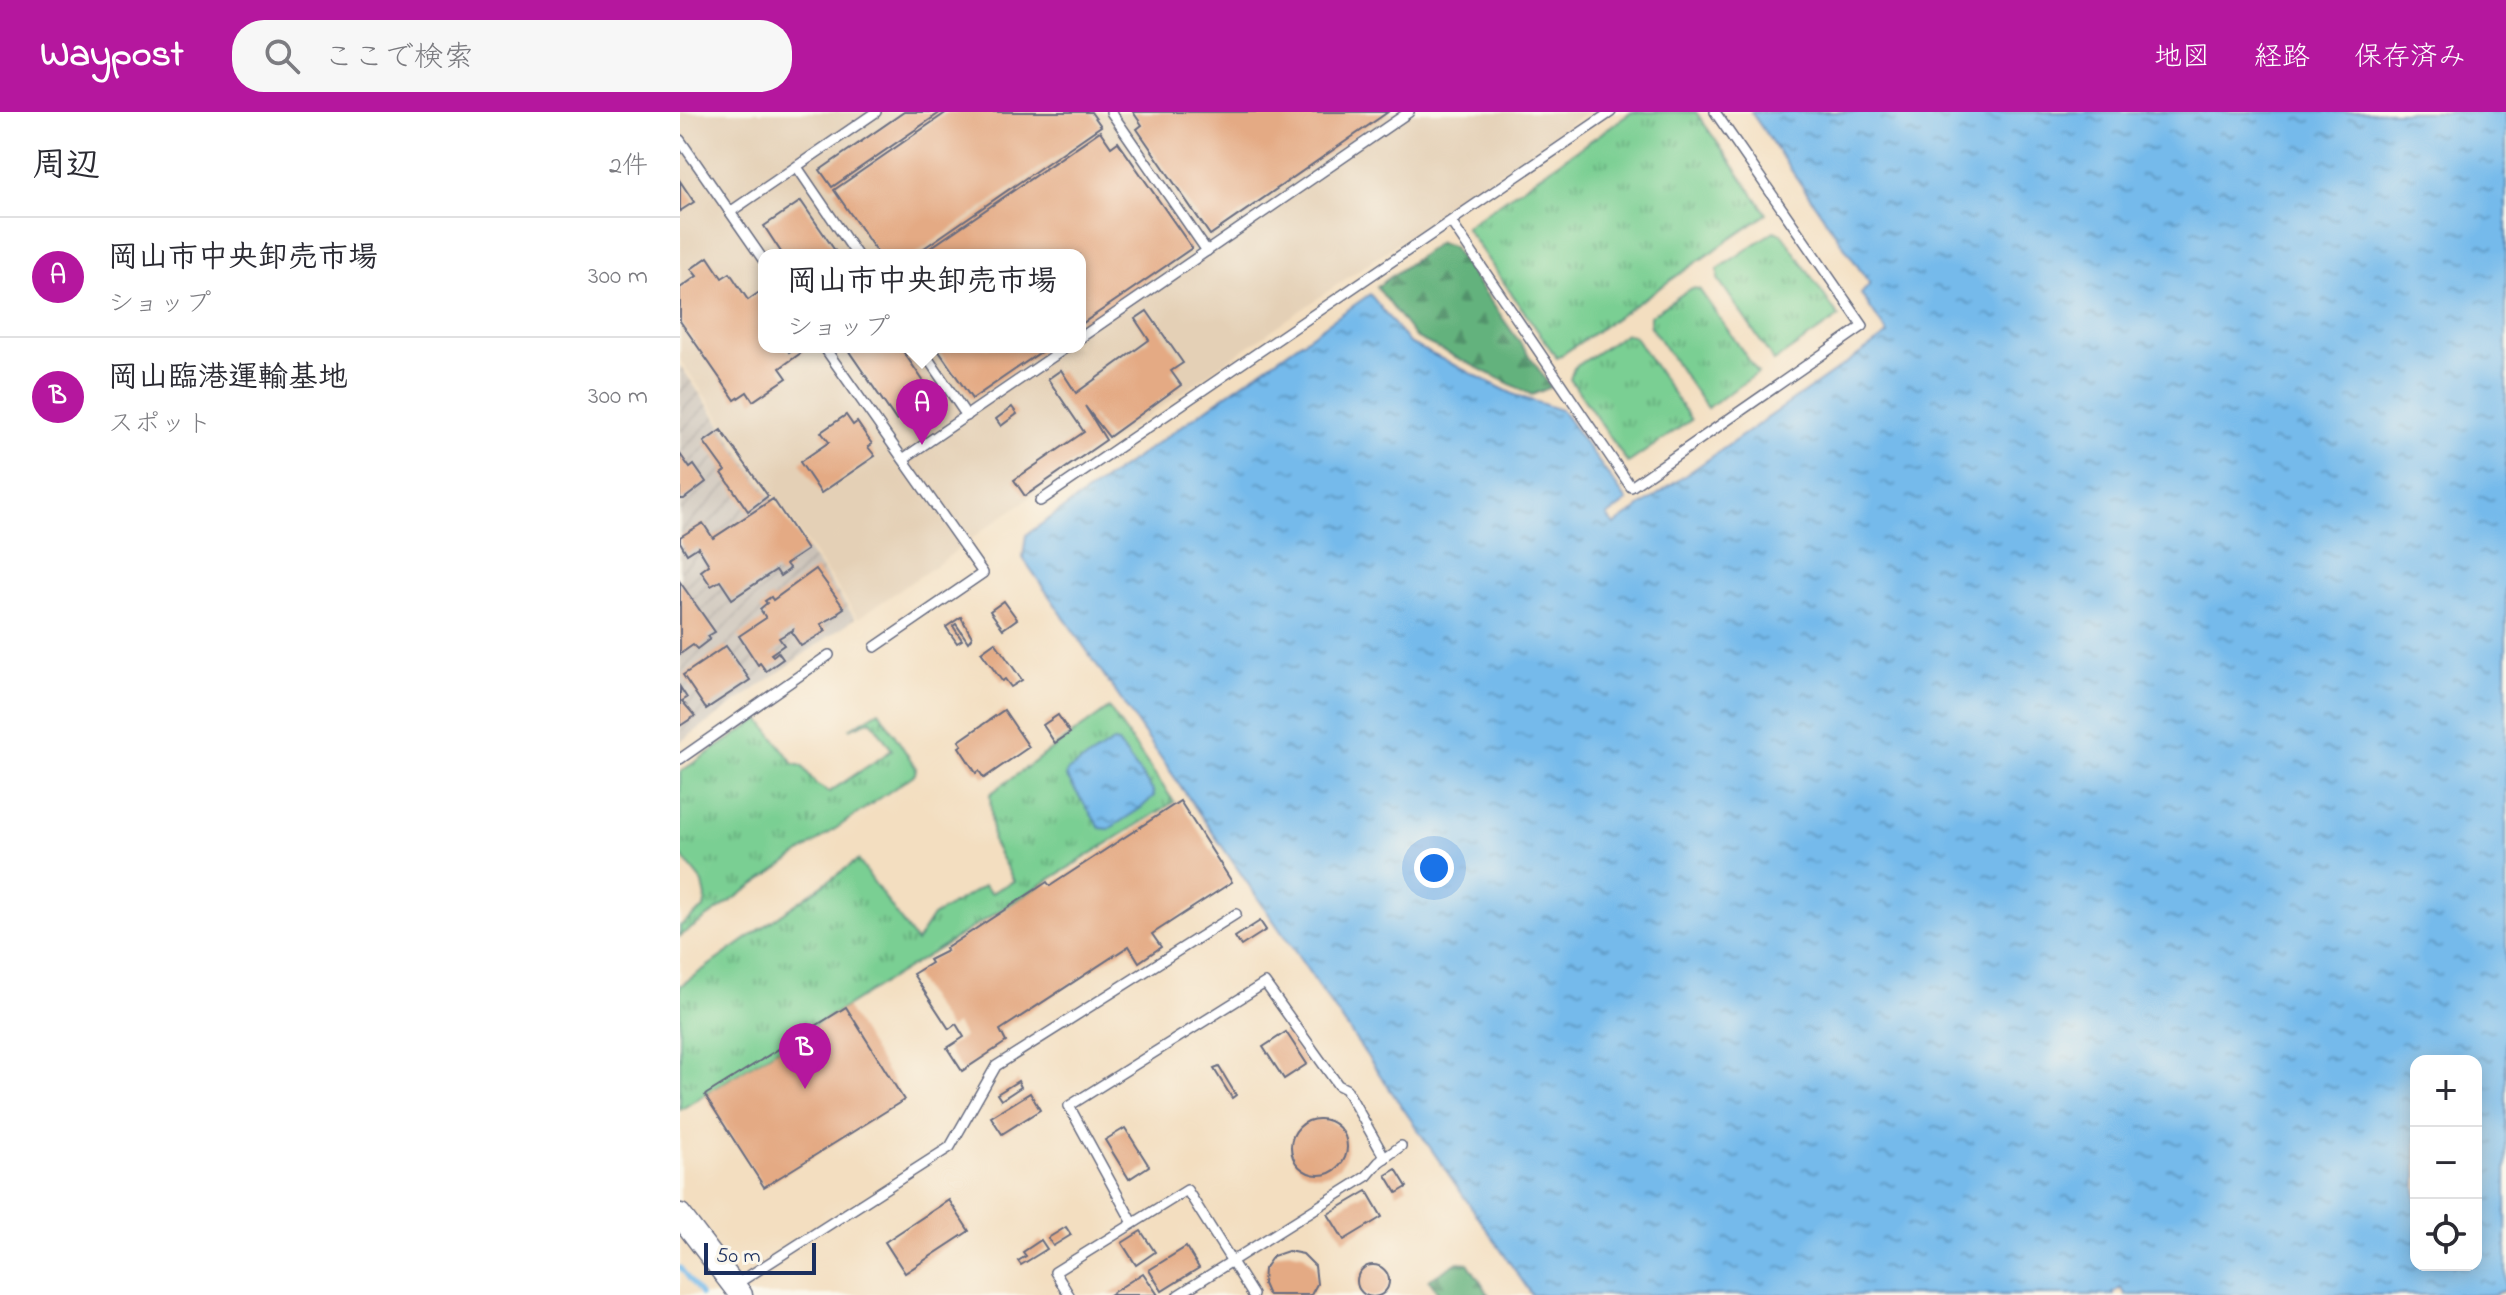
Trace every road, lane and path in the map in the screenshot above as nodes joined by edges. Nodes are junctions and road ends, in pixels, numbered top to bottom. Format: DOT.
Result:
graph roads {
  1 [pos="876,112"];
  2 [pos="1111,112"];
  3 [pos="1409,112"];
  4 [pos="1611,112"];
  5 [pos="1715,112"];
  6 [pos="680,140"];
  7 [pos="797,167"];
  8 [pos="730,212"];
  9 [pos="1451,222"];
  10 [pos="853,249"];
  11 [pos="1207,251"];
  12 [pos="758,252"];
  13 [pos="1086,334"];
  14 [pos="828,353"];
  15 [pos="924,353"];
  16 [pos="1058,353"];
  17 [pos="967,416"];
  18 [pos="903,459"];
  19 [pos="1040,501"];
  20 [pos="875,647"];
  21 [pos="829,655"];
  22 [pos="680,759"];
  23 [pos="1236,914"];
  24 [pos="1401,1146"];
  25 [pos="1385,1158"];
  26 [pos="680,1215"];
  27 [pos="1133,1223"];
  28 [pos="1232,1261"];
  29 [pos="737,1290"];
  30 [pos="1069,1295"];
  31 [pos="1178,1295"];
  32 [pos="1253,1295"];
  1 -- 7 [label="lane"];
  2 -- 11 [label="lane"];
  3 -- 11 [label="lane"];
  4 -- 9 [label="lane"];
  5 -- 9 [label="lane"];
  6 -- 8 [label="lane"];
  7 -- 8 [label="lane"];
  7 -- 10 [label="lane"];
  8 -- 12 [label="lane"];
  9 -- 19 [label="lane"];
  11 -- 13 [label="lane"];
  14 -- 18 [label="lane"];
  15 -- 17 [label="lane"];
  16 -- 17 [label="lane"];
  17 -- 18 [label="lane"];
  18 -- 20 [label="lane"];
  21 -- 22 [label="lane"];
  23 -- 29 [label="lane"];
  24 -- 25 [label="lane"];
  25 -- 27 [label="lane"];
  25 -- 28 [label="lane"];
  26 -- 29 [label="street"];
  27 -- 28 [label="lane"];
  27 -- 30 [label="lane"];
  28 -- 31 [label="lane"];
  28 -- 32 [label="lane"];
}
